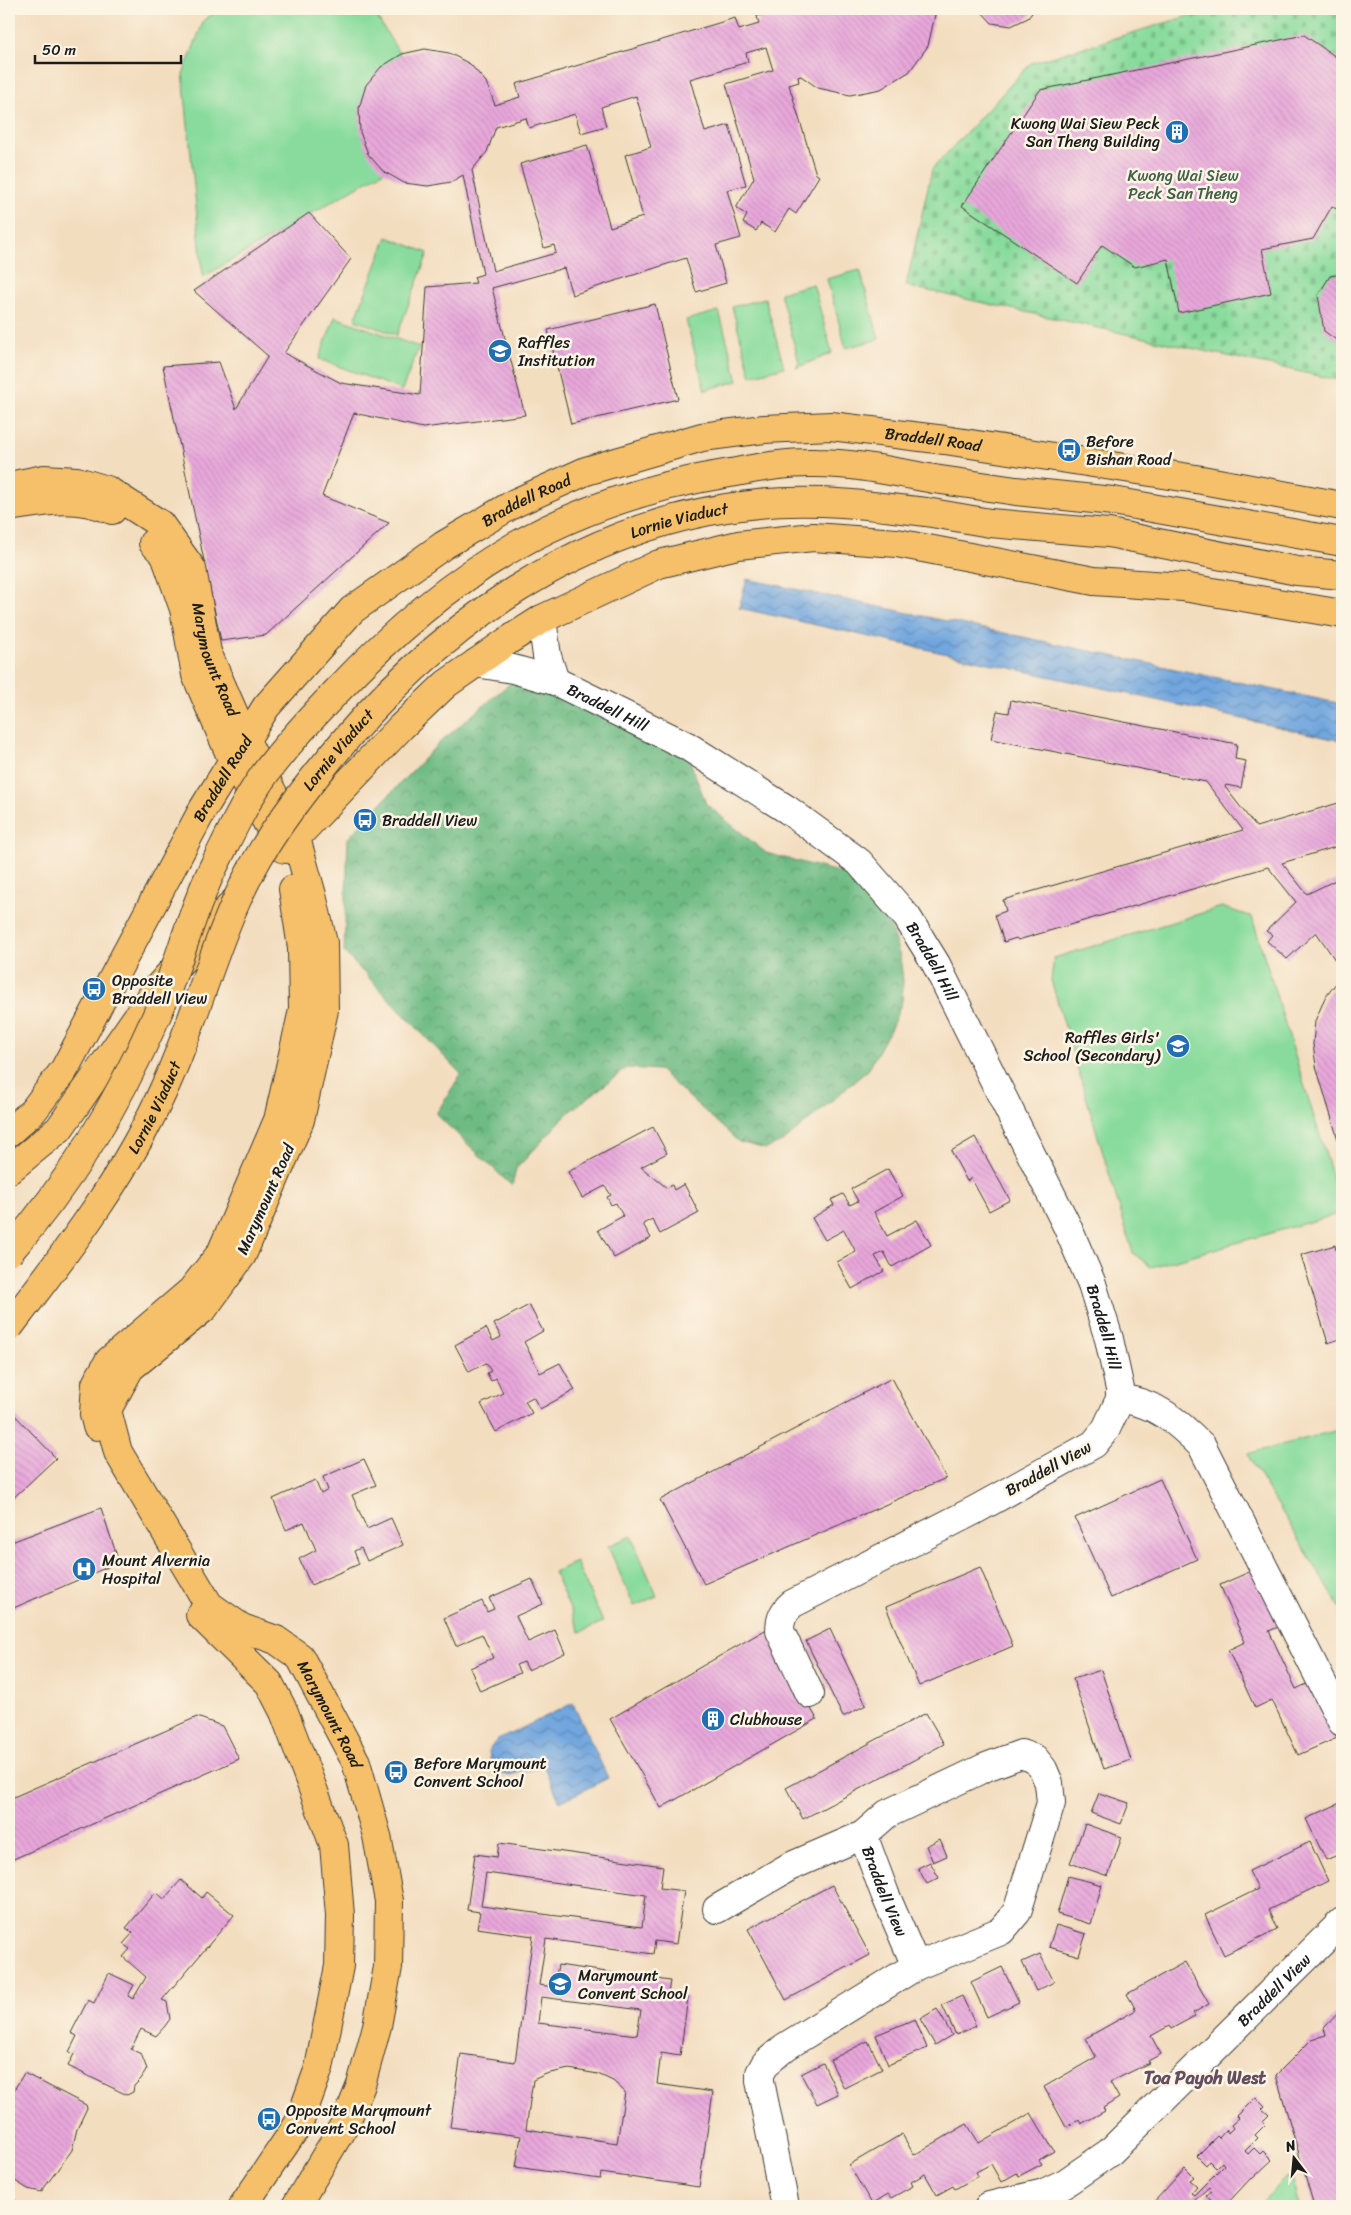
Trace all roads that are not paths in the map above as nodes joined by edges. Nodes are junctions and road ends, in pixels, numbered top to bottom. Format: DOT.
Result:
graph roads {
  1 [pos="9,486"];
  2 [pos="1342,506"];
  3 [pos="9,507"];
  4 [pos="1342,542"];
  5 [pos="1297,571"];
  6 [pos="1342,575"];
  7 [pos="1342,584"];
  8 [pos="1342,614"];
  9 [pos="542,619"];
  10 [pos="476,663"];
  11 [pos="556,681"];
  12 [pos="239,749"];
  13 [pos="290,844"];
  14 [pos="59,1129"];
  15 [pos="9,1132"];
  16 [pos="9,1170"];
  17 [pos="9,1192"];
  18 [pos="9,1252"];
  19 [pos="9,1327"];
  20 [pos="1120,1399"];
  21 [pos="810,1694"];
  22 [pos="1342,1722"];
  23 [pos="863,1835"];
  24 [pos="717,1909"];
  25 [pos="1342,1922"];
  26 [pos="916,1966"];
  27 [pos="243,2206"];
  28 [pos="296,2206"];
  29 [pos="785,2206"];
  30 [pos="989,2206"];
  1 -- 12 [label="main road, Marymount Road"];
  2 -- 12 [label="main road, Braddell Road"];
  3 -- 12 [label="main road, Marymount Road"];
  4 -- 18 [label="main road, bridge"];
  5 -- 6 [label="main road"];
  5 -- 7 [label="main road"];
  5 -- 19 [label="main road, Lornie Viaduct, bridge"];
  8 -- 9 [label="main road"];
  9 -- 10 [label="main road"];
  9 -- 11 [label="street, Braddell Hill"];
  10 -- 11 [label="street, Braddell Hill"];
  10 -- 13 [label="main road"];
  11 -- 20 [label="street, Braddell Hill"];
  12 -- 13 [label="main road, Marymount Road"];
  12 -- 15 [label="main road, Braddell Road"];
  13 -- 14 [label="main road"];
  13 -- 27 [label="main road, Marymount Road"];
  13 -- 28 [label="main road, Marymount Road"];
  14 -- 16 [label="main road"];
  14 -- 17 [label="main road"];
  20 -- 21 [label="street, Braddell View"];
  20 -- 22 [label="street"];
  23 -- 24 [label="street"];
  23 -- 26 [label="street, Braddell View"];
  23 -- 26 [label="street, Braddell View"];
  25 -- 30 [label="street, Braddell View"];
  26 -- 29 [label="street, Braddell View"];
}
